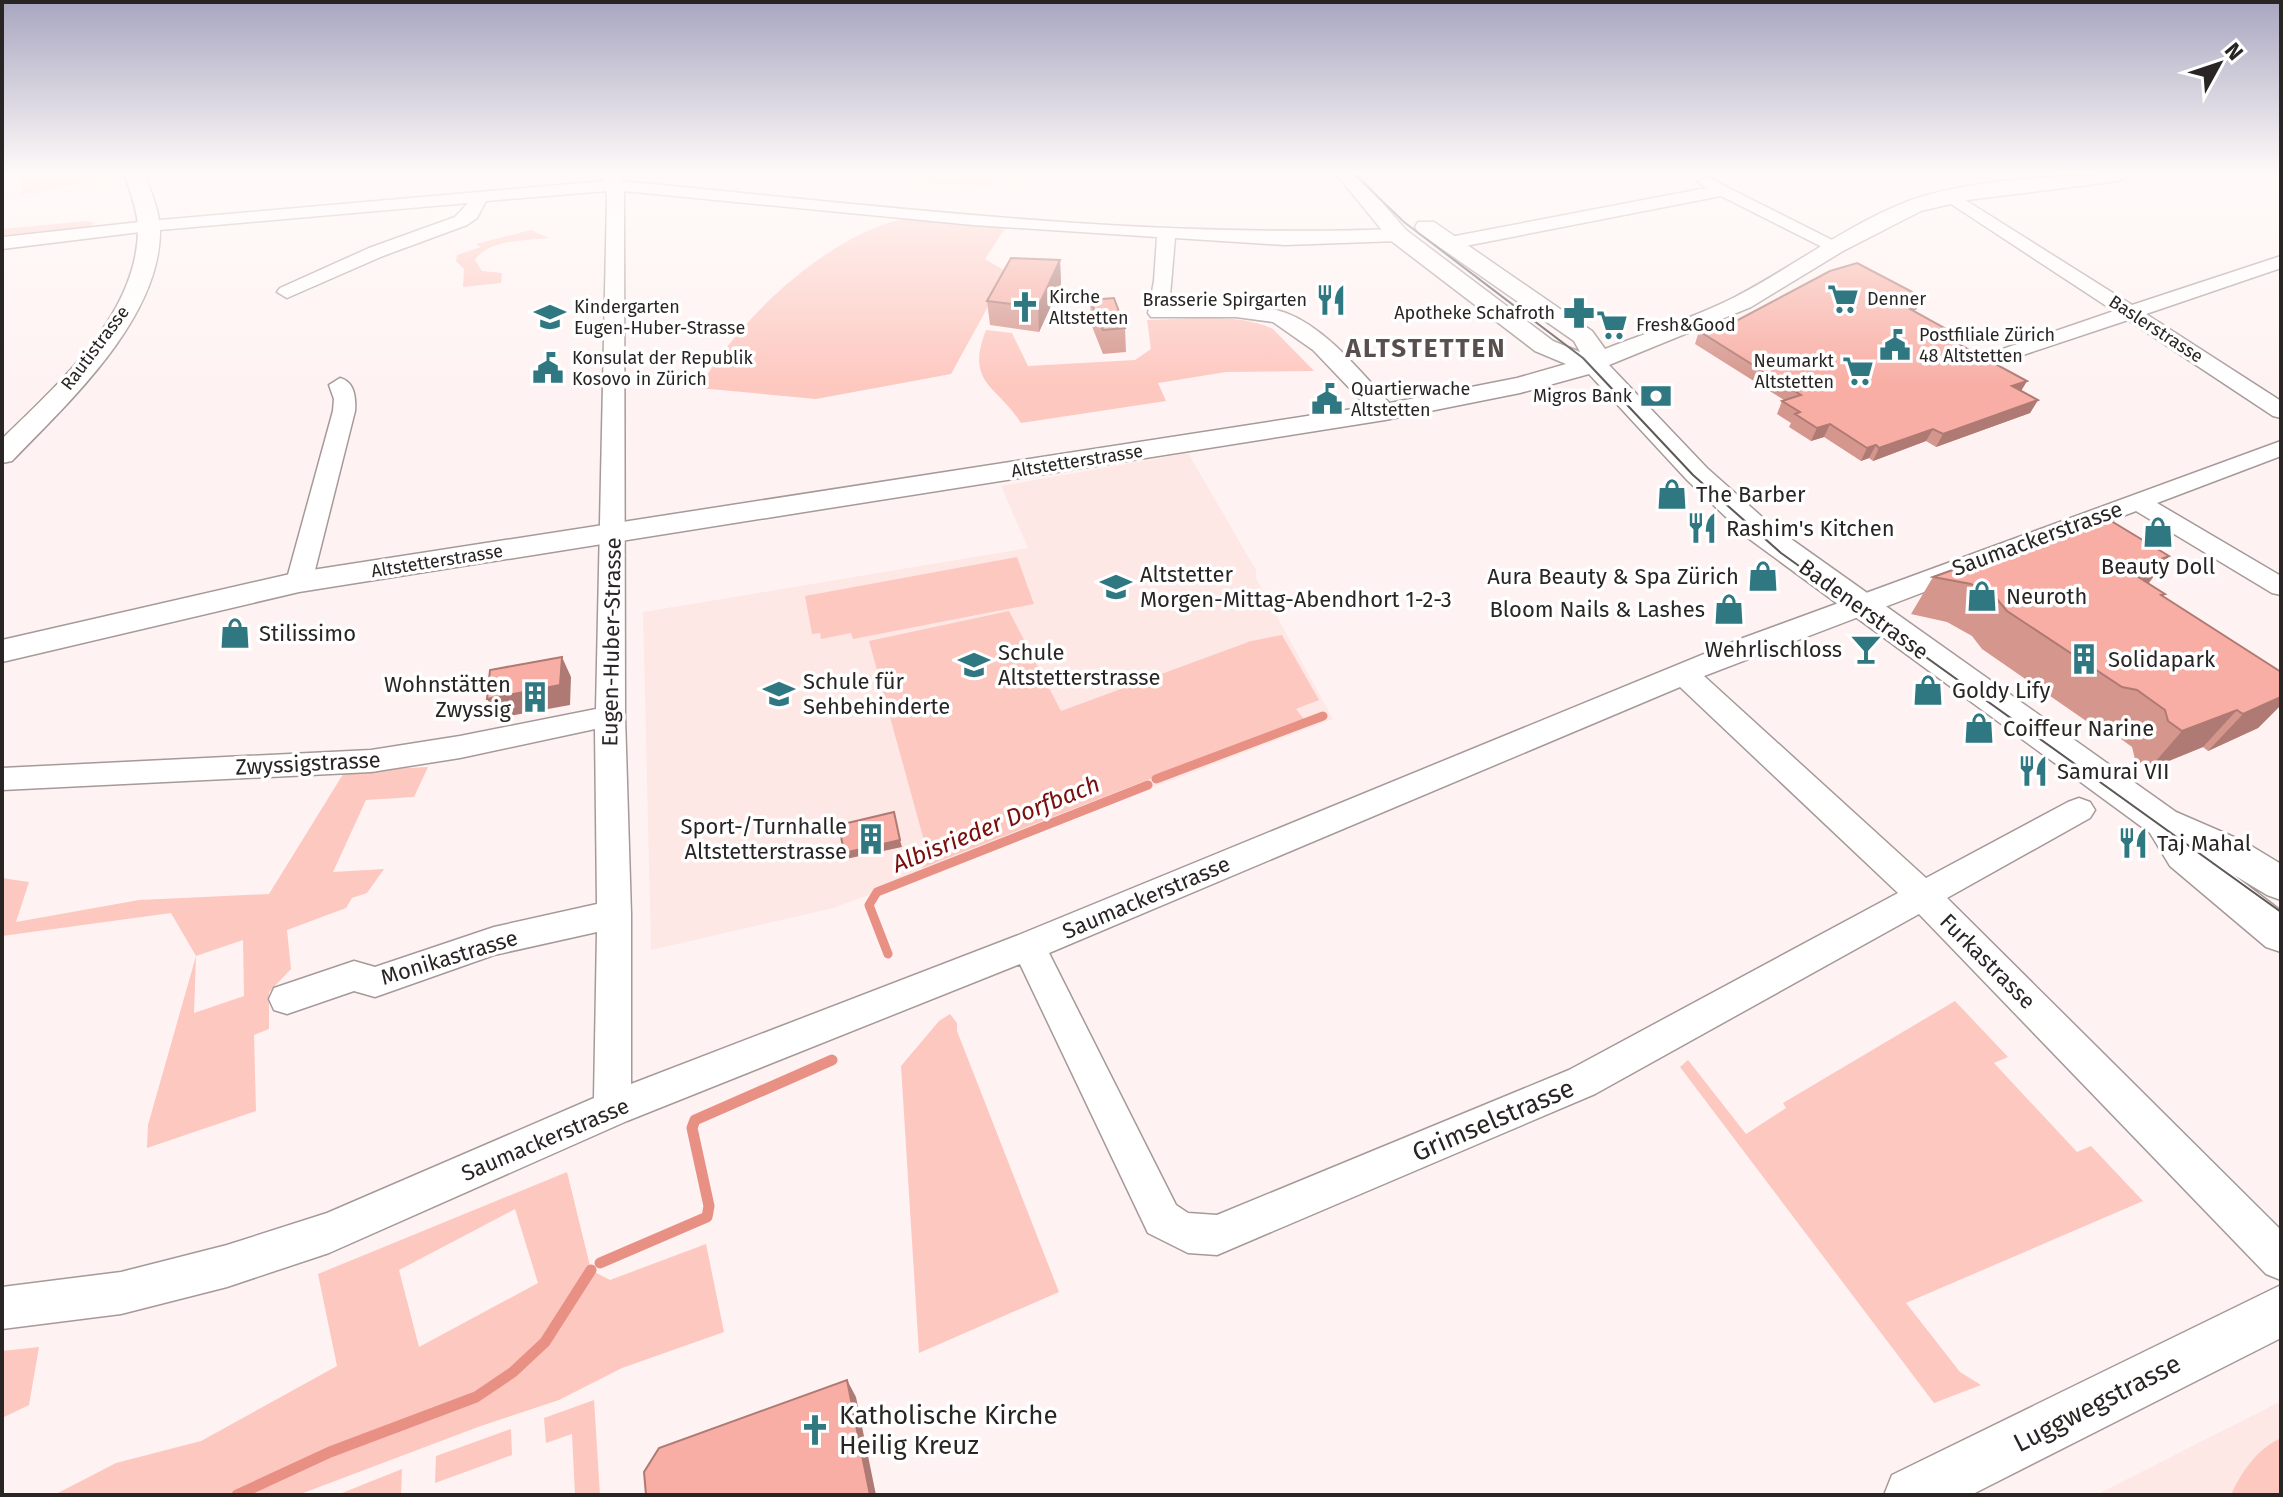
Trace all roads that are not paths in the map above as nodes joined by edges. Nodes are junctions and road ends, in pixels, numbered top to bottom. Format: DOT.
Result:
graph roads {
  1 [pos="148,245"];
  2 [pos="396,245"];
  3 [pos="614,245"];
  4 [pos="1165,245"];
  5 [pos="1411,245"];
  6 [pos="1453,245"];
  7 [pos="2026,245"];
  8 [pos="1835,246"];
  9 [pos="2281,262"];
  10 [pos="287,292"];
  11 [pos="2130,312"];
  12 [pos="1995,358"];
  13 [pos="1593,363"];
  14 [pos="340,385"];
  15 [pos="2281,411"];
  16 [pos="1385,412"];
  17 [pos="2281,448"];
  18 [pos="2,455"];
  19 [pos="2137,501"];
  20 [pos="613,535"];
  21 [pos="299,582"];
  22 [pos="2281,587"];
  23 [pos="1857,604"];
  24 [pos="2,651"];
  25 [pos="1684,674"];
  26 [pos="610,716"];
  27 [pos="2,779"];
  28 [pos="2079,810"];
  29 [pos="2163,822"];
  30 [pos="2281,884"];
  31 [pos="1922,895"];
  32 [pos="614,914"];
  33 [pos="2281,935"];
  34 [pos="1028,946"];
  35 [pos="287,999"];
  36 [pos="614,1108"];
  37 [pos="2281,1259"];
  38 [pos="2,1308"];
  39 [pos="2281,1311"];
  40 [pos="1912,1495"];
  1 -- 18 [label="street, Rautistrasse"];
  2 -- 10 [label="street"];
  3 -- 20 [label="street, Eugen-Huber-Strasse"];
  4 -- 16 [label="street"];
  5 -- 13 [label="street, Badenerstrasse"];
  6 -- 13 [label="street, Badenerstrasse"];
  7 -- 11 [label="street, Baslerstrasse"];
  8 -- 13 [label="street, Altstetterstrasse"];
  9 -- 11 [label="street"];
  11 -- 12 [label="street"];
  11 -- 15 [label="street, Baslerstrasse"];
  13 -- 16 [label="street, Altstetterstrasse"];
  13 -- 23 [label="street, Badenerstrasse"];
  14 -- 21 [label="street"];
  16 -- 20 [label="street, Altstetterstrasse"];
  17 -- 19 [label="street, Saumackerstrasse"];
  19 -- 22 [label="street"];
  19 -- 23 [label="street, Saumackerstrasse"];
  20 -- 21 [label="street, Altstetterstrasse"];
  20 -- 26 [label="street, Eugen-Huber-Strasse"];
  21 -- 24 [label="street, Altstetterstrasse"];
  23 -- 25 [label="street, Saumackerstrasse"];
  23 -- 29 [label="street, Badenerstrasse"];
  25 -- 31 [label="street, Furkastrasse"];
  25 -- 34 [label="street, Saumackerstrasse"];
  26 -- 27 [label="street, Zwyssigstrasse"];
  26 -- 32 [label="street, Eugen-Huber-Strasse"];
  28 -- 31 [label="street, Grimselstrasse"];
  29 -- 30 [label="street, Badenerstrasse"];
  29 -- 33 [label="street, Badenerstrasse"];
  31 -- 34 [label="street, Grimselstrasse"];
  31 -- 37 [label="street, Furkastrasse"];
  32 -- 35 [label="street, Monikastrasse"];
  32 -- 36 [label="street, Eugen-Huber-Strasse"];
  34 -- 36 [label="street, Saumackerstrasse"];
  36 -- 38 [label="street, Saumackerstrasse"];
  39 -- 40 [label="street, Luggwegstrasse"];
}
